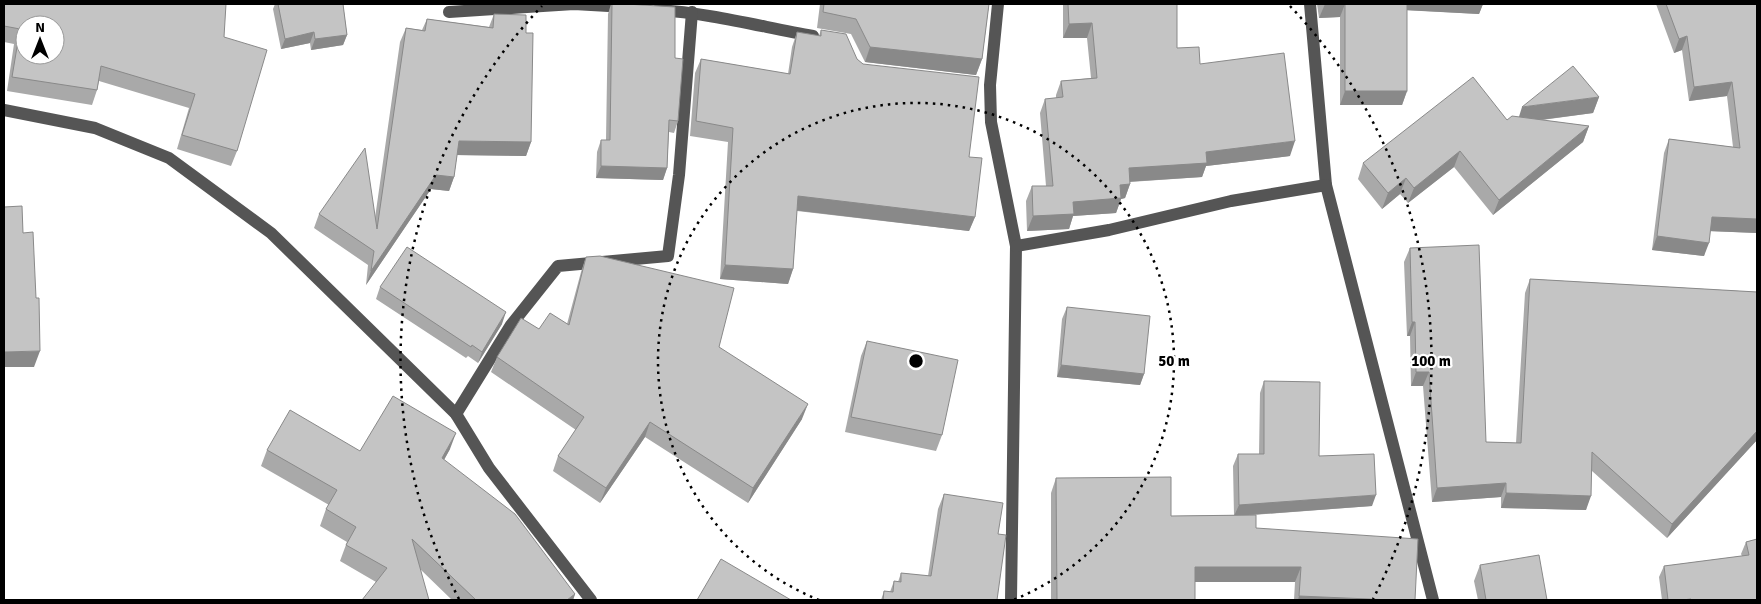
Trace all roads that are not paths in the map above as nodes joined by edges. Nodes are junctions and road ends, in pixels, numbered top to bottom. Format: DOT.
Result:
graph roads {
  1 [pos="574,4"];
  2 [pos="998,4"];
  3 [pos="1310,4"];
  4 [pos="449,12"];
  5 [pos="692,12"];
  6 [pos="827,38"];
  7 [pos="4,110"];
  8 [pos="1326,185"];
  9 [pos="1016,246"];
  10 [pos="456,414"];
  11 [pos="591,600"];
  12 [pos="1011,600"];
  13 [pos="1433,600"];
  1 -- 4 [label="street"];
  1 -- 5 [label="street"];
  2 -- 9 [label="street"];
  3 -- 8 [label="street"];
  5 -- 6 [label="street"];
  5 -- 10 [label="street"];
  7 -- 10 [label="street"];
  8 -- 9 [label="street"];
  8 -- 13 [label="street"];
  9 -- 12 [label="street"];
  10 -- 11 [label="street"];
}
